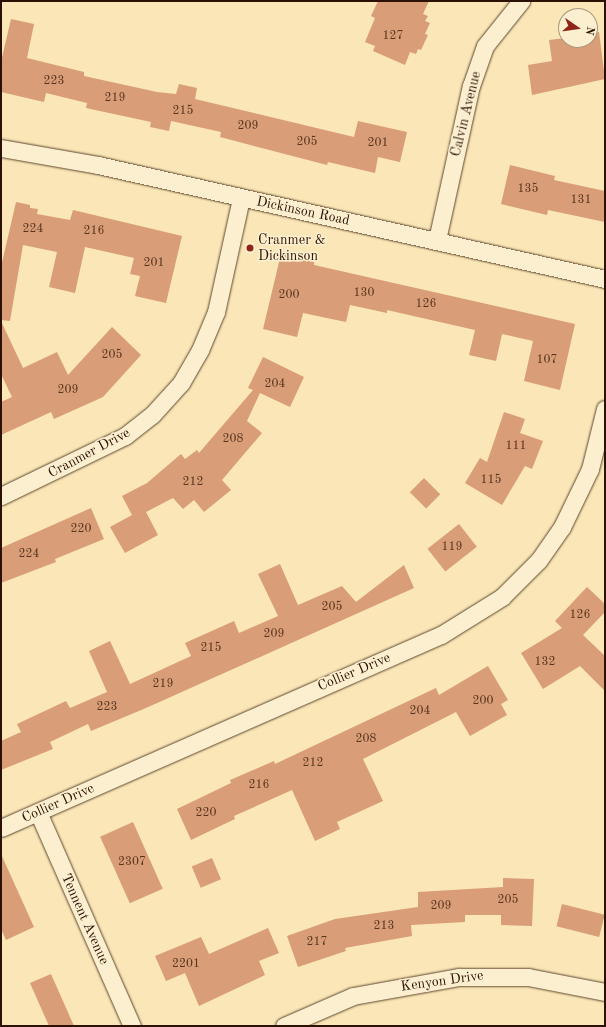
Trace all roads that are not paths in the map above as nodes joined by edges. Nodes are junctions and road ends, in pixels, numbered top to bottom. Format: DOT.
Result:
graph roads {
  1 [pos="521,1"];
  2 [pos="1,148"];
  3 [pos="241,198"];
  4 [pos="437,240"];
  5 [pos="605,279"];
  6 [pos="605,409"];
  7 [pos="1,496"];
  8 [pos="38,812"];
  9 [pos="1,828"];
  10 [pos="605,992"];
  11 [pos="132,1026"];
  12 [pos="284,1026"];
  1 -- 4 [label="street, Calvin Avenue"];
  2 -- 3 [label="street, Dickinson Road"];
  3 -- 4 [label="street, Dickinson Road"];
  3 -- 7 [label="street, Cranmer Drive"];
  4 -- 5 [label="street, Dickinson Road"];
  6 -- 8 [label="street, Collier Drive"];
  8 -- 9 [label="street, Collier Drive"];
  8 -- 11 [label="street, Tennent Avenue"];
  10 -- 12 [label="street, Kenyon Drive"];
}
